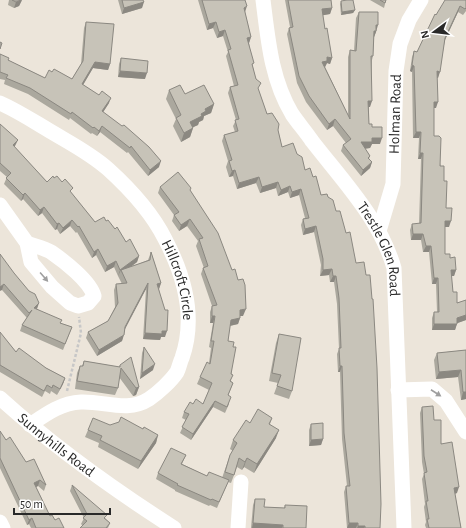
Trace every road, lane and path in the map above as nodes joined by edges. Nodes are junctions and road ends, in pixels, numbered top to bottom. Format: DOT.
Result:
graph roads {
  1 [pos="263,0"];
  2 [pos="421,0"];
  3 [pos="0,103"];
  4 [pos="0,205"];
  5 [pos="379,231"];
  6 [pos="27,244"];
  7 [pos="78,306"];
  8 [pos="398,390"];
  9 [pos="0,398"];
  10 [pos="64,405"];
  11 [pos="30,425"];
  12 [pos="466,432"];
  13 [pos="241,482"];
  14 [pos="0,522"];
  15 [pos="3,528"];
  16 [pos="174,528"];
  17 [pos="238,528"];
  18 [pos="404,528"];
  1 -- 5 [label="street, Trestle Glen Road"];
  2 -- 5 [label="street, Holman Road"];
  3 -- 10 [label="street, Hillcroft Circle"];
  4 -- 6 [label="street"];
  5 -- 8 [label="street, Trestle Glen Road"];
  6 -- 7 [label="street, one-way"];
  6 -- 7 [label="street"];
  7 -- 10 [label="path"];
  8 -- 12 [label="street, one-way"];
  8 -- 18 [label="street, Trestle Glen Road"];
  9 -- 11 [label="street, Sunnyhills Road"];
  10 -- 11 [label="street, Hillcroft Circle"];
  11 -- 16 [label="street, Sunnyhills Road"];
  13 -- 17 [label="street"];
  14 -- 15 [label="street"];
}
